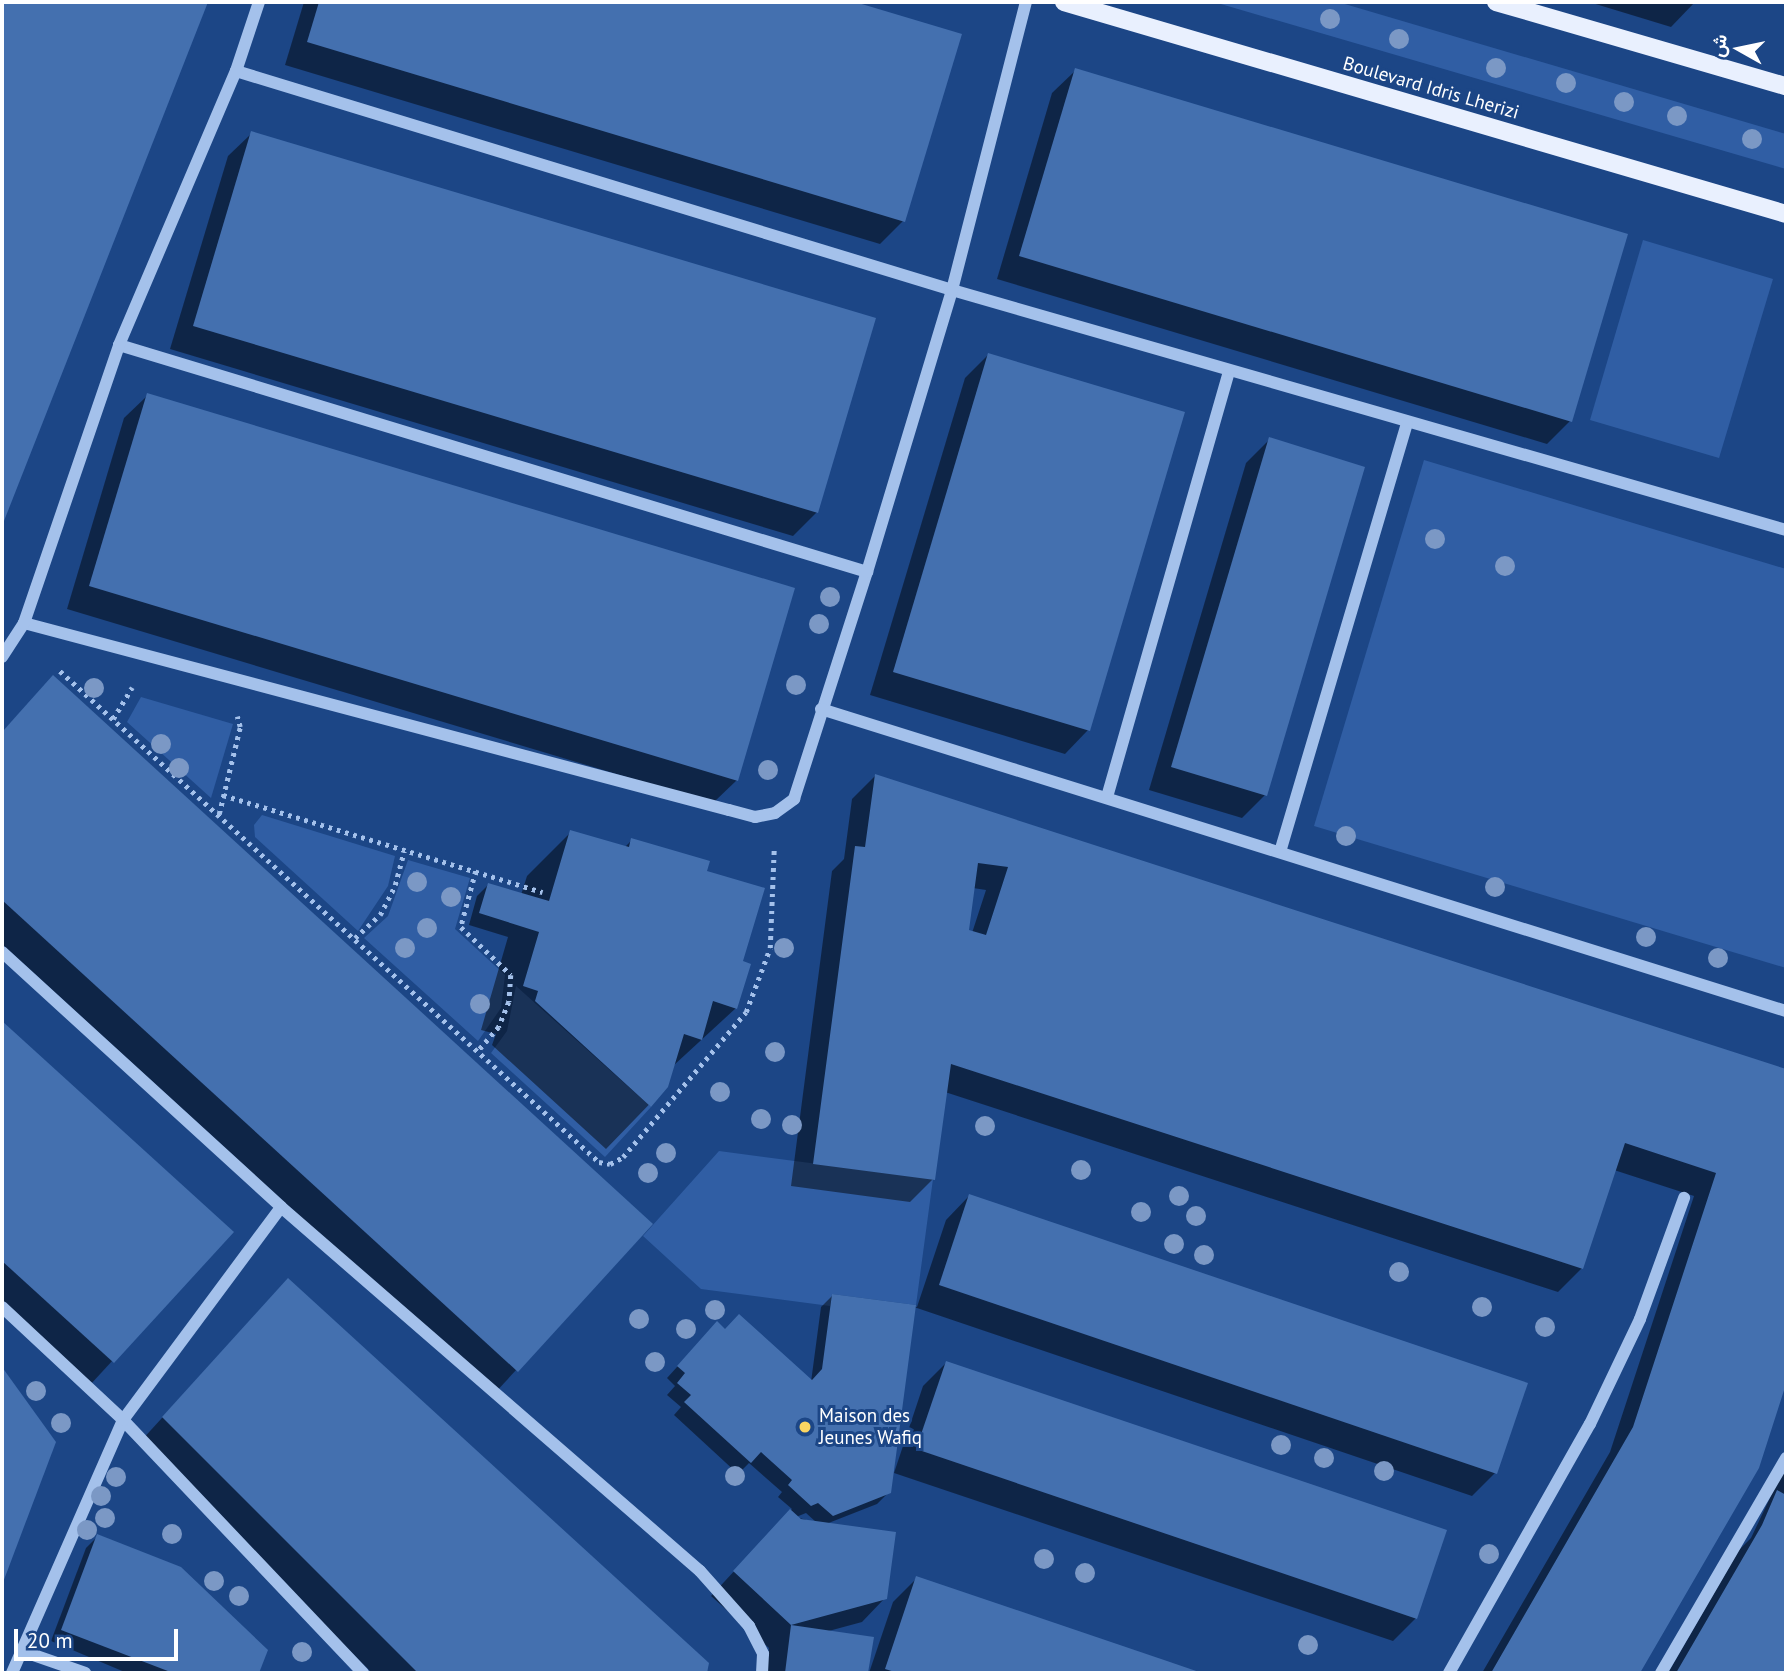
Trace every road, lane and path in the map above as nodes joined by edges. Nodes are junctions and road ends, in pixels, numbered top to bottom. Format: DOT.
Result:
graph roads {
  1 [pos="260,2"];
  2 [pos="1026,2"];
  3 [pos="1064,2"];
  4 [pos="1496,2"];
  5 [pos="236,71"];
  6 [pos="1786,86"];
  7 [pos="1786,214"];
  8 [pos="952,290"];
  9 [pos="119,345"];
  10 [pos="1229,372"];
  11 [pos="1407,423"];
  12 [pos="1786,530"];
  13 [pos="867,572"];
  14 [pos="24,623"];
  15 [pos="13,640"];
  16 [pos="2,657"];
  17 [pos="145,689"];
  18 [pos="821,709"];
  19 [pos="223,712"];
  20 [pos="113,719"];
  21 [pos="223,795"];
  22 [pos="1107,797"];
  23 [pos="775,813"];
  24 [pos="219,814"];
  25 [pos="404,851"];
  26 [pos="1280,852"];
  27 [pos="476,871"];
  28 [pos="543,892"];
  29 [pos="355,938"];
  30 [pos="2,952"];
  31 [pos="1786,1011"];
  32 [pos="478,1051"];
  33 [pos="1684,1198"];
  34 [pos="281,1207"];
  35 [pos="2,1307"];
  36 [pos="123,1420"];
  37 [pos="1786,1458"];
  38 [pos="22,1651"];
  39 [pos="12,1673"];
  40 [pos="85,1673"];
  41 [pos="363,1673"];
  42 [pos="762,1673"];
  43 [pos="1449,1673"];
  44 [pos="1661,1673"];
  1 -- 5 [label="street"];
  2 -- 8 [label="street"];
  3 -- 7 [label="main road, Boulevard Idris Lherizi"];
  4 -- 6 [label="main road"];
  5 -- 8 [label="street"];
  5 -- 9 [label="street"];
  8 -- 10 [label="street"];
  8 -- 13 [label="street"];
  9 -- 13 [label="street"];
  9 -- 14 [label="street"];
  10 -- 11 [label="street"];
  10 -- 22 [label="street"];
  11 -- 12 [label="street"];
  11 -- 26 [label="street"];
  13 -- 18 [label="street"];
  14 -- 15 [label="street"];
  14 -- 23 [label="street"];
  15 -- 16 [label="street"];
  15 -- 20 [label="path"];
  17 -- 20 [label="path"];
  18 -- 22 [label="street"];
  18 -- 23 [label="street"];
  19 -- 21 [label="path"];
  20 -- 24 [label="path"];
  21 -- 24 [label="path"];
  21 -- 25 [label="path"];
  22 -- 26 [label="street"];
  23 -- 32 [label="path"];
  24 -- 29 [label="path"];
  25 -- 27 [label="path"];
  25 -- 29 [label="path"];
  26 -- 31 [label="street"];
  27 -- 28 [label="path"];
  27 -- 32 [label="path"];
  29 -- 32 [label="path"];
  30 -- 34 [label="street"];
  33 -- 43 [label="street"];
  34 -- 36 [label="street"];
  34 -- 42 [label="street"];
  35 -- 36 [label="street"];
  36 -- 38 [label="street"];
  36 -- 41 [label="street"];
  37 -- 44 [label="street"];
  38 -- 39 [label="street"];
  38 -- 40 [label="street"];
}
